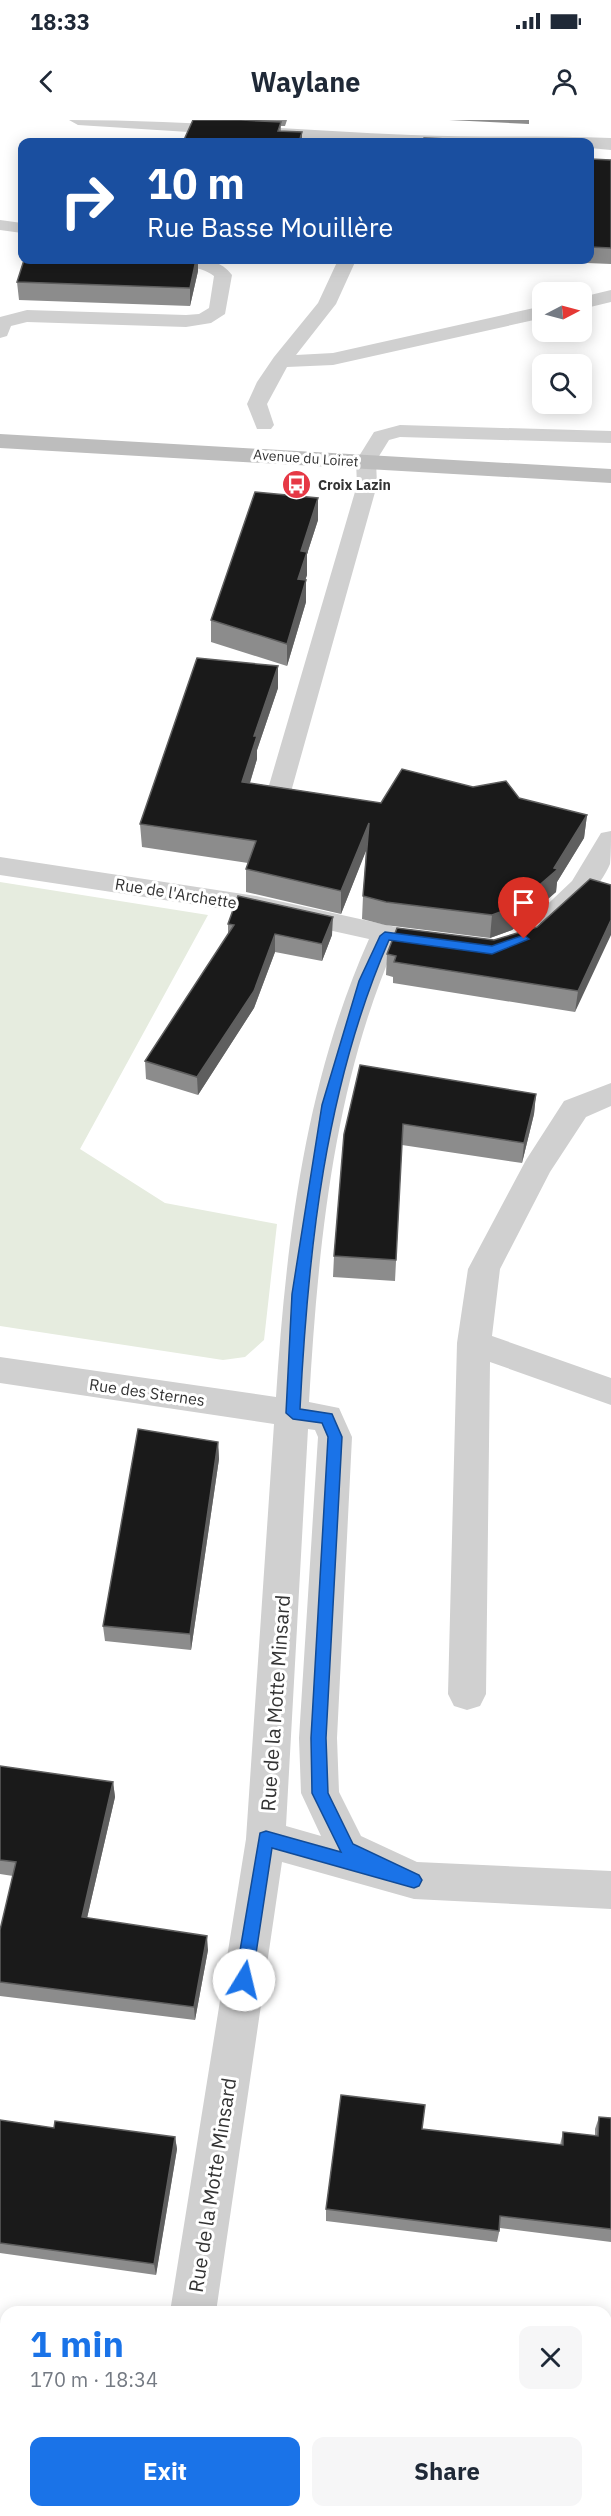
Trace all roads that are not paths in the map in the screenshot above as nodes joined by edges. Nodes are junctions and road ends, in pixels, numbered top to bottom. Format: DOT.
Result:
graph roads {
  1 [pos="78,120"];
  2 [pos="548,120"];
  3 [pos="151,121"];
  4 [pos="373,138"];
  5 [pos="546,138"];
  6 [pos="594,143"];
  7 [pos="611,144"];
  8 [pos="0,225"];
  9 [pos="18,227"];
  10 [pos="206,264"];
  11 [pos="345,264"];
  12 [pos="611,296"];
  13 [pos="592,301"];
  14 [pos="532,314"];
  15 [pos="0,332"];
  16 [pos="281,361"];
  17 [pos="264,425"];
  18 [pos="611,437"];
  19 [pos="0,441"];
  20 [pos="366,461"];
  21 [pos="611,476"];
  22 [pos="277,799"];
  23 [pos="611,839"];
  24 [pos="0,866"];
  25 [pos="532,932"];
  26 [pos="385,936"];
  27 [pos="433,942"];
  28 [pos="611,1094"];
  29 [pos="474,1342"];
  30 [pos="0,1370"];
  31 [pos="611,1392"];
  32 [pos="293,1413"];
  33 [pos="467,1694"];
  34 [pos="266,1839"];
  35 [pos="414,1880"];
  36 [pos="611,1890"];
  37 [pos="194,2306"];
  1 -- 3 [label="street"];
  2 -- 5 [label="street"];
  3 -- 4 [label="street"];
  6 -- 7 [label="street"];
  8 -- 9 [label="lane"];
  10 -- 15 [label="lane"];
  11 -- 16 [label="lane"];
  12 -- 13 [label="lane"];
  14 -- 16 [label="lane"];
  16 -- 17 [label="lane"];
  18 -- 20 [label="lane"];
  19 -- 20 [label="main road, Avenue du Loiret"];
  20 -- 21 [label="main road, Avenue du Loiret"];
  20 -- 22 [label="lane"];
  23 -- 25 [label="street"];
  24 -- 26 [label="street, Rue de l'Archette"];
  26 -- 27 [label="street, Rue de l'Archette"];
  26 -- 32 [label="street, Rue de la Motte Minsard"];
  28 -- 29 [label="street"];
  29 -- 31 [label="street"];
  29 -- 33 [label="street"];
  30 -- 32 [label="street, Rue des Sternes"];
  32 -- 34 [label="street, Rue de la Motte Minsard"];
  32 -- 35 [label="street"];
  34 -- 35 [label="street"];
  34 -- 37 [label="street, Rue de la Motte Minsard"];
  35 -- 36 [label="street"];
}
